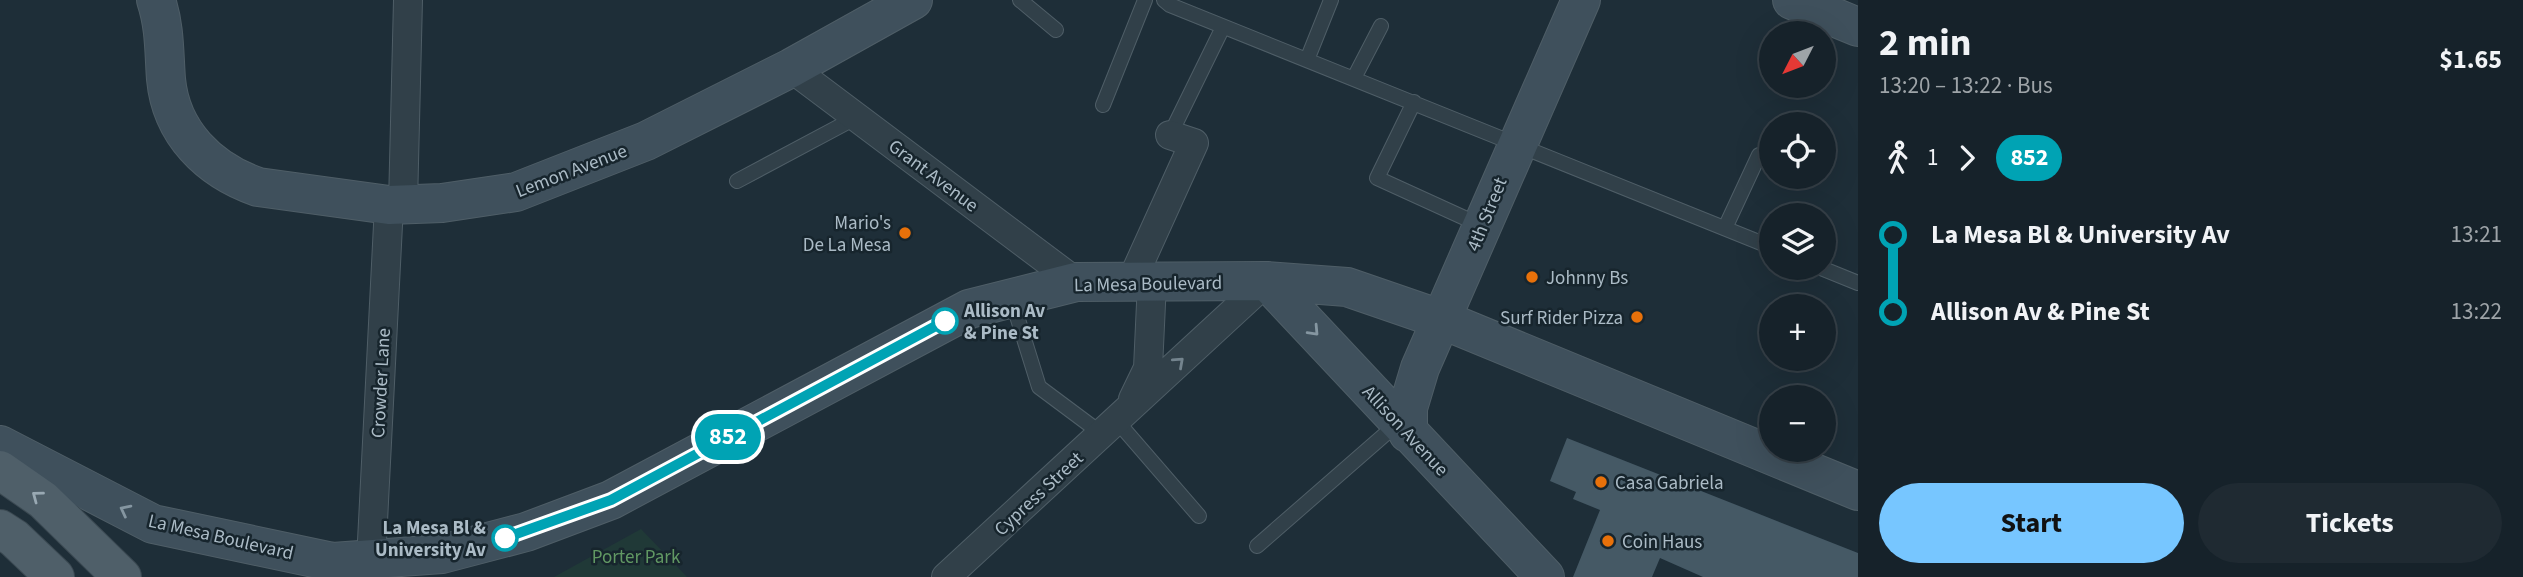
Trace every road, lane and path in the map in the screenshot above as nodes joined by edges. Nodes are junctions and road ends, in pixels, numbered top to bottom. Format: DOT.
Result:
graph roads {
  1 [pos="156,0"];
  2 [pos="408,0"];
  3 [pos="913,0"];
  4 [pos="1020,0"];
  5 [pos="1145,0"];
  6 [pos="1164,0"];
  7 [pos="1331,0"];
  8 [pos="1581,0"];
  9 [pos="1381,26"];
  10 [pos="1223,27"];
  11 [pos="1056,30"];
  12 [pos="1307,60"];
  13 [pos="791,68"];
  14 [pos="1354,78"];
  15 [pos="1414,102"];
  16 [pos="1102,105"];
  17 [pos="857,117"];
  18 [pos="1170,135"];
  19 [pos="1516,143"];
  20 [pos="1759,155"];
  21 [pos="737,181"];
  22 [pos="396,205"];
  23 [pos="1482,226"];
  24 [pos="1725,228"];
  25 [pos="1759,242"];
  26 [pos="1836,274"];
  27 [pos="1268,281"];
  28 [pos="1076,282"];
  29 [pos="1142,282"];
  30 [pos="1858,283"];
  31 [pos="1011,298"];
  32 [pos="1443,320"];
  33 [pos="1116,421"];
  34 [pos="1404,428"];
  35 [pos="0,445"];
  36 [pos="0,470"];
  37 [pos="1858,491"];
  38 [pos="1199,516"];
  39 [pos="0,529"];
  40 [pos="1257,546"];
  41 [pos="371,561"];
  42 [pos="317,570"];
  43 [pos="55,577"];
  44 [pos="122,577"];
  45 [pos="946,577"];
  46 [pos="1545,577"];
  1 -- 22 [label="main road, Lemon Avenue"];
  2 -- 22 [label="street, Crowder Lane"];
  3 -- 13 [label="main road, Lemon Avenue"];
  4 -- 11 [label="lane"];
  5 -- 16 [label="lane"];
  6 -- 10 [label="lane"];
  7 -- 12 [label="lane"];
  8 -- 19 [label="main road, 4th Street"];
  9 -- 14 [label="lane"];
  10 -- 12 [label="lane"];
  10 -- 18 [label="lane"];
  12 -- 14 [label="lane"];
  13 -- 17 [label="street, Grant Avenue"];
  13 -- 22 [label="main road, Lemon Avenue"];
  14 -- 15 [label="lane"];
  15 -- 19 [label="lane"];
  15 -- 23 [label="lane"];
  17 -- 21 [label="lane"];
  17 -- 28 [label="street, Grant Avenue"];
  18 -- 29 [label="street"];
  19 -- 23 [label="main road, 4th Street"];
  19 -- 24 [label="lane"];
  20 -- 24 [label="lane"];
  22 -- 41 [label="street, Crowder Lane"];
  23 -- 32 [label="main road, 4th Street"];
  24 -- 25 [label="lane"];
  26 -- 30 [label="lane"];
  27 -- 29 [label="main road, La Mesa Boulevard"];
  27 -- 32 [label="main road, La Mesa Boulevard"];
  33 -- 27 [label="street, Cypress Street, one-way"];
  27 -- 34 [label="main road, Allison Avenue, one-way"];
  28 -- 29 [label="main road, La Mesa Boulevard"];
  28 -- 31 [label="main road, La Mesa Boulevard"];
  29 -- 33 [label="street, Cypress Street"];
  31 -- 33 [label="lane"];
  31 -- 41 [label="main road, La Mesa Boulevard"];
  32 -- 34 [label="main road, 4th Street"];
  32 -- 37 [label="main road, La Mesa Boulevard"];
  33 -- 38 [label="lane"];
  33 -- 45 [label="street, Cypress Street"];
  34 -- 40 [label="lane"];
  34 -- 46 [label="main road, Allison Avenue"];
  42 -- 35 [label="main road, La Mesa Boulevard, one-way"];
  44 -- 36 [label="main road, one-way"];
  39 -- 43 [label="main road"];
  41 -- 42 [label="main road, La Mesa Boulevard"];
}
